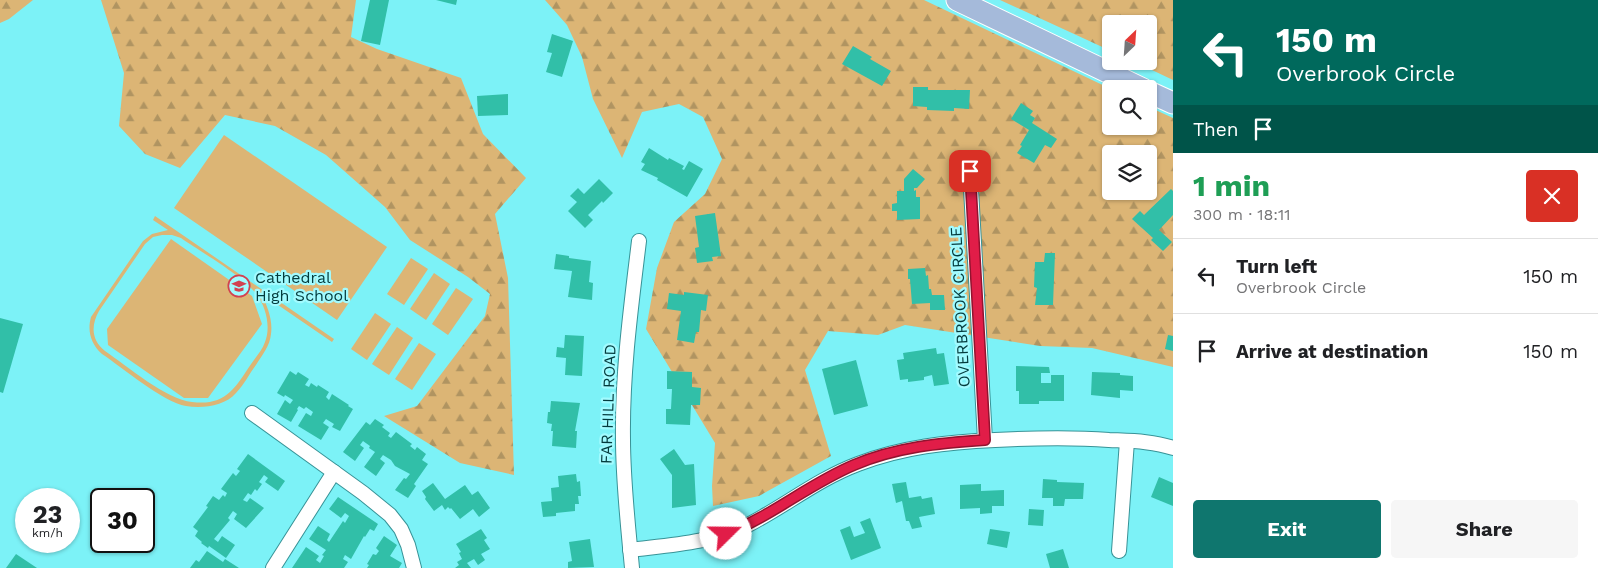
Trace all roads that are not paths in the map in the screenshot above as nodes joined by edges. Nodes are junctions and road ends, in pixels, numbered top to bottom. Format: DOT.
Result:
graph roads {
  1 [pos="957,0"];
  2 [pos="1124,80"];
  3 [pos="1157,96"];
  4 [pos="1173,103"];
  5 [pos="970,171"];
  6 [pos="639,242"];
  7 [pos="252,413"];
  8 [pos="985,440"];
  9 [pos="1127,441"];
  10 [pos="1173,448"];
  11 [pos="334,472"];
  12 [pos="630,550"];
  13 [pos="1119,551"];
  14 [pos="273,568"];
  15 [pos="414,568"];
  16 [pos="632,568"];
  1 -- 2 [label="main road"];
  3 -- 4 [label="main road"];
  5 -- 8 [label="street, OVERBROOK CIRCLE"];
  6 -- 12 [label="street, FAR HILL ROAD"];
  7 -- 11 [label="street"];
  8 -- 9 [label="street"];
  8 -- 12 [label="street"];
  9 -- 10 [label="street"];
  9 -- 13 [label="street"];
  11 -- 14 [label="street"];
  11 -- 15 [label="street"];
  12 -- 16 [label="street, FAR HILL ROAD"];
}
